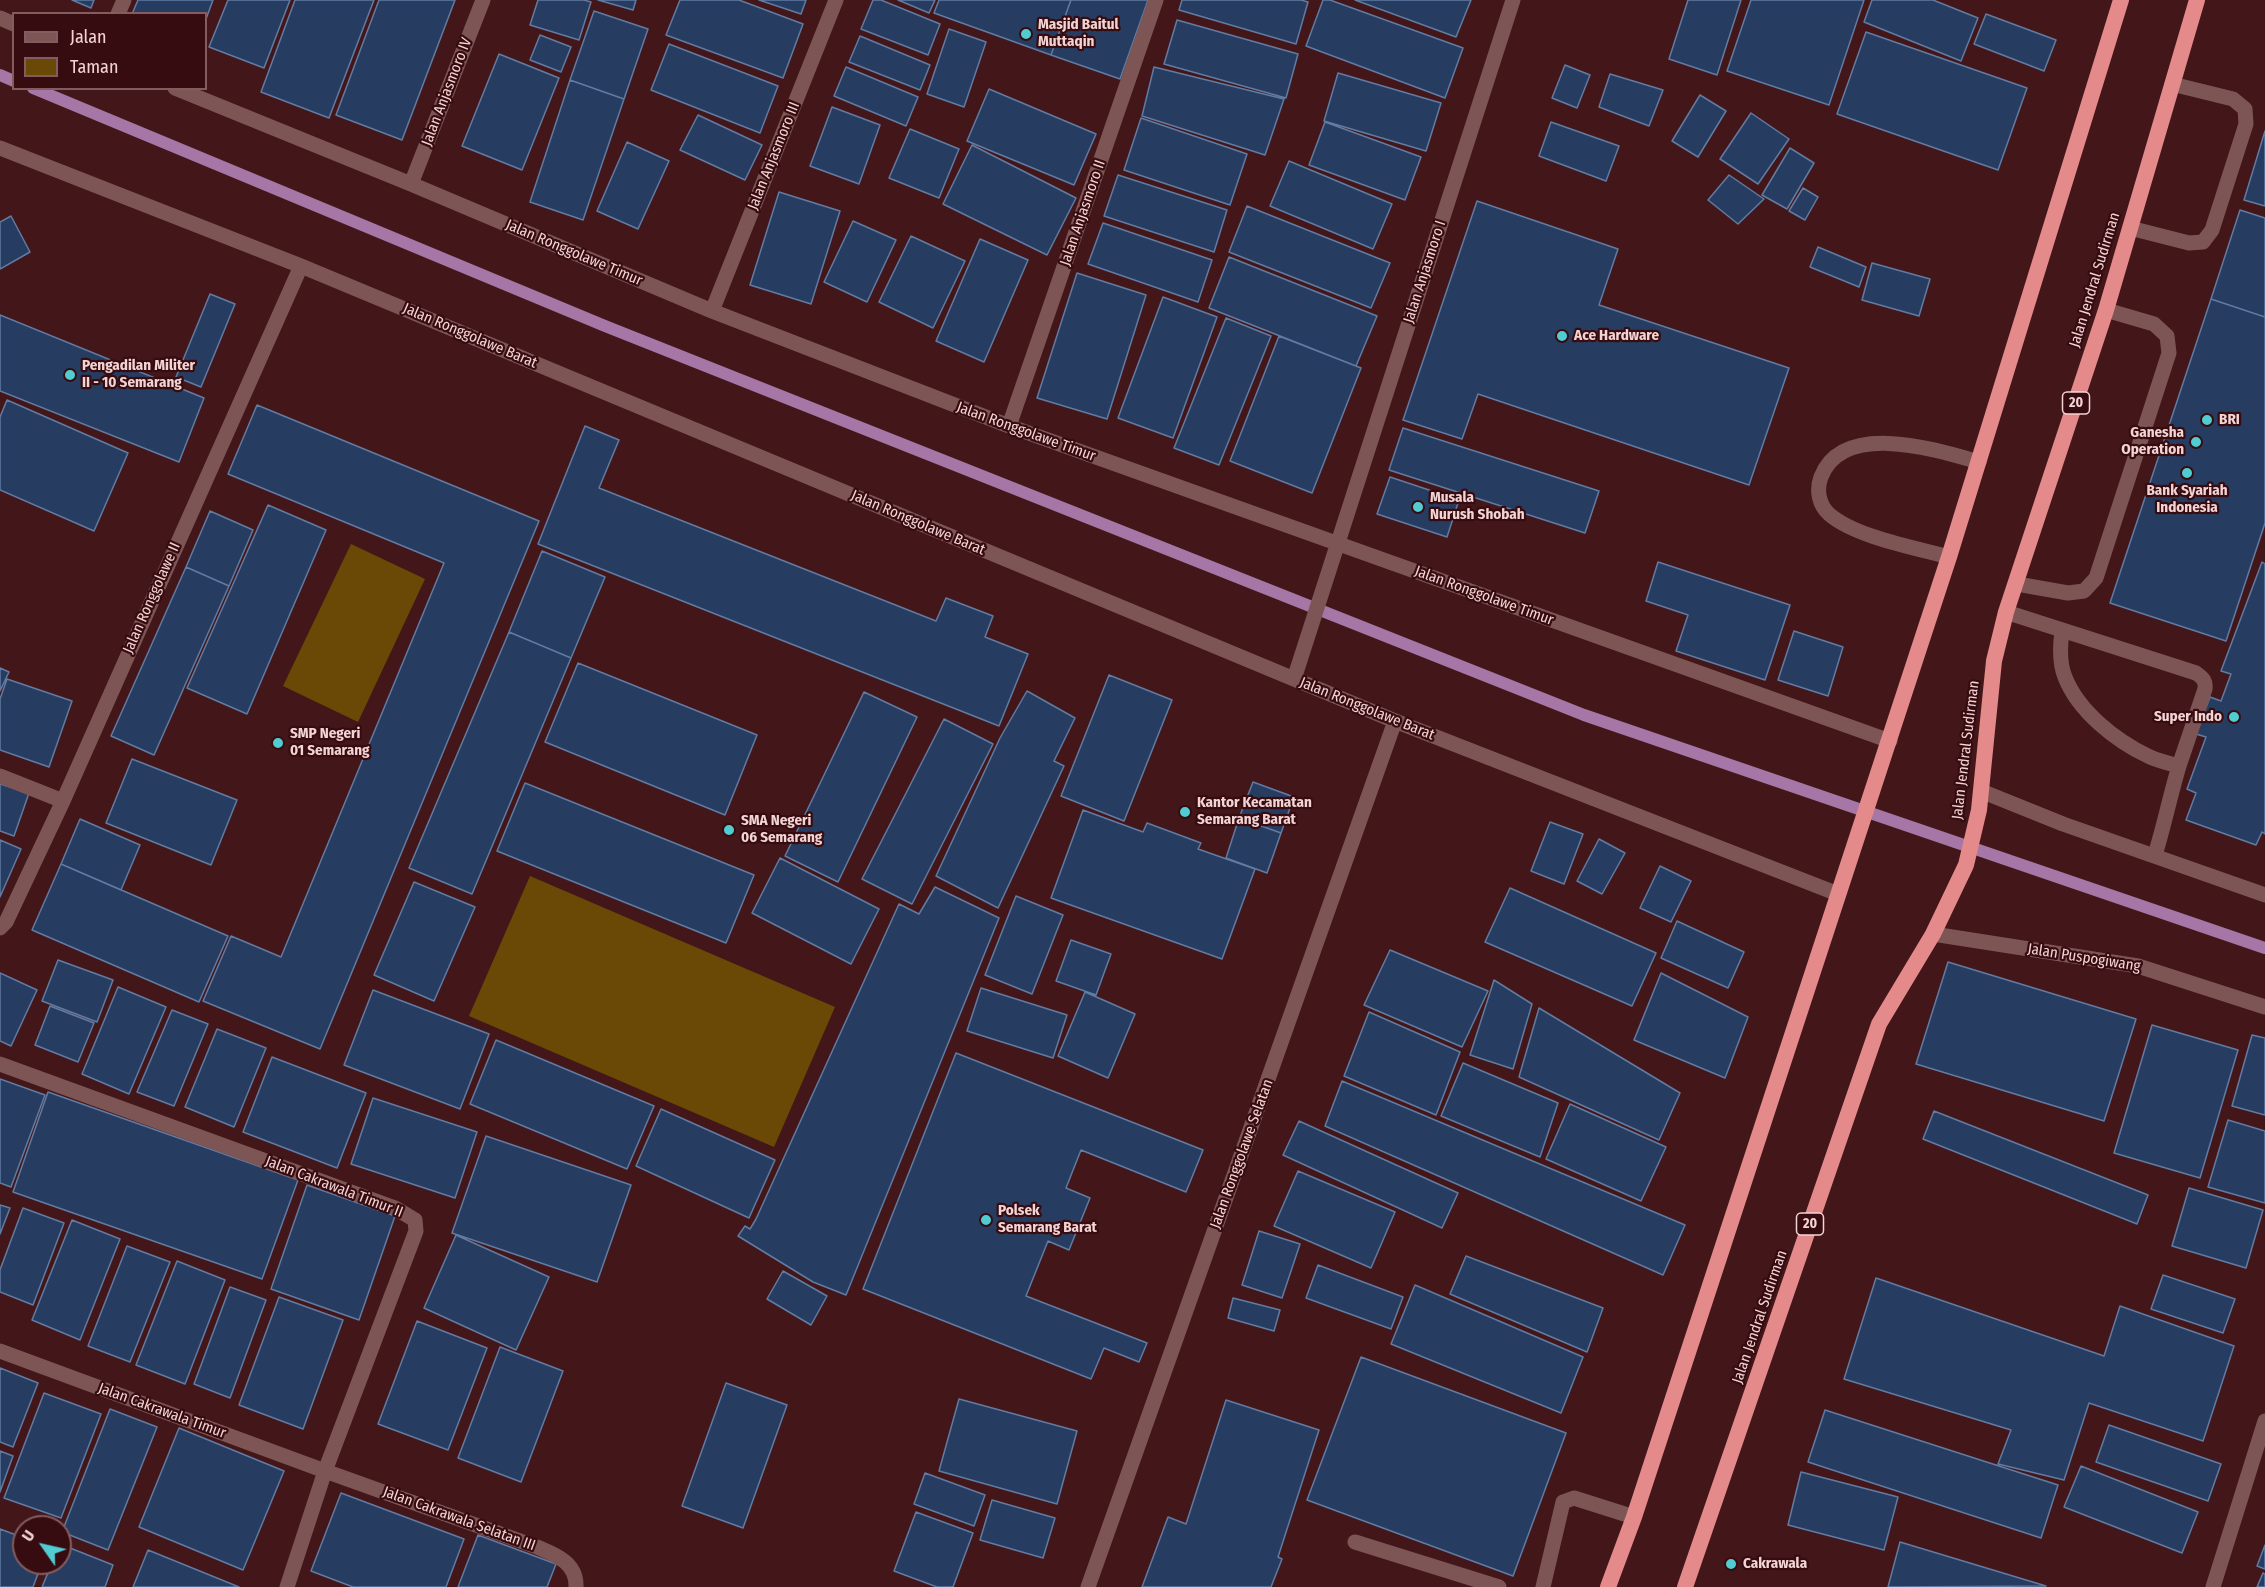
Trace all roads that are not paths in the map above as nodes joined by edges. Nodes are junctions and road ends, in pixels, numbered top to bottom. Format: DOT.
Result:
graph roads {
  1 [pos="483,0"];
  2 [pos="836,0"];
  3 [pos="1156,0"];
  4 [pos="1513,0"];
  5 [pos="2121,0"];
  6 [pos="2197,0"];
  7 [pos="2172,84"];
  8 [pos="180,90"];
  9 [pos="0,148"];
  10 [pos="411,184"];
  11 [pos="2130,228"];
  12 [pos="301,266"];
  13 [pos="2106,310"];
  14 [pos="712,311"];
  15 [pos="1009,426"];
  16 [pos="1979,462"];
  17 [pos="1336,543"];
  18 [pos="1950,557"];
  19 [pos="2017,584"];
  20 [pos="2007,612"];
  21 [pos="2062,631"];
  22 [pos="1294,679"];
  23 [pos="1395,721"];
  24 [pos="1890,741"];
  25 [pos="2180,766"];
  26 [pos="0,776"];
  27 [pos="1981,791"];
  28 [pos="63,801"];
  29 [pos="2155,855"];
  30 [pos="1838,894"];
  31 [pos="2265,895"];
  32 [pos="0,928"];
  33 [pos="1933,934"];
  34 [pos="2265,1007"];
  35 [pos="0,1064"];
  36 [pos="0,1351"];
  37 [pos="2265,1421"];
  38 [pos="325,1471"];
  39 [pos="1634,1517"];
  40 [pos="1355,1542"];
  41 [pos="287,1587"];
  42 [pos="576,1587"];
  43 [pos="1088,1587"];
  44 [pos="1499,1587"];
  45 [pos="1544,1587"];
  46 [pos="1608,1587"];
  47 [pos="1685,1587"];
  48 [pos="2214,1587"];
  1 -- 10 [label="street, Jalan Anjasmoro IV"];
  2 -- 14 [label="street, Jalan Anjasmoro III"];
  3 -- 15 [label="street, Jalan Anjasmoro II"];
  4 -- 17 [label="street, Jalan Anjasmoro I"];
  5 -- 16 [label="highway"];
  6 -- 7 [label="highway, Jalan Jendral Sudirman / 20"];
  7 -- 11 [label="highway, Jalan Jendral Sudirman / 20"];
  7 -- 11 [label="street"];
  8 -- 10 [label="street, Jalan Ronggolawe Timur"];
  9 -- 12 [label="street, Jalan Ronggolawe Barat"];
  10 -- 14 [label="street, Jalan Ronggolawe Timur"];
  11 -- 13 [label="highway, Jalan Jendral Sudirman / 20"];
  12 -- 22 [label="street, Jalan Ronggolawe Barat"];
  12 -- 28 [label="street, Jalan Ronggolawe II"];
  13 -- 19 [label="highway, Jalan Jendral Sudirman / 20"];
  13 -- 19 [label="street"];
  14 -- 15 [label="street, Jalan Ronggolawe Timur"];
  15 -- 17 [label="street, Jalan Ronggolawe Timur"];
  16 -- 18 [label="highway"];
  16 -- 18 [label="street"];
  17 -- 22 [label="street, Jalan Anjasmoro I"];
  17 -- 24 [label="street, Jalan Ronggolawe Timur"];
  18 -- 24 [label="highway"];
  19 -- 20 [label="highway, Jalan Jendral Sudirman / 20"];
  20 -- 21 [label="street"];
  20 -- 27 [label="highway, Jalan Jendral Sudirman / 20"];
  21 -- 25 [label="street"];
  21 -- 25 [label="street"];
  22 -- 23 [label="street, Jalan Ronggolawe Barat"];
  23 -- 30 [label="street, Jalan Ronggolawe Barat"];
  23 -- 43 [label="street, Jalan Ronggolawe Selatan"];
  24 -- 30 [label="highway"];
  25 -- 29 [label="street"];
  26 -- 28 [label="street"];
  27 -- 29 [label="street"];
  27 -- 33 [label="highway, Jalan Jendral Sudirman / 20"];
  28 -- 32 [label="street, Jalan Ronggolawe II"];
  29 -- 31 [label="street"];
  30 -- 39 [label="highway"];
  33 -- 34 [label="street, Jalan Puspogiwang"];
  33 -- 47 [label="highway, Jalan Jendral Sudirman / 20"];
  35 -- 38 [label="street, Jalan Cakrawala Timur II"];
  36 -- 38 [label="street, Jalan Cakrawala Timur"];
  37 -- 48 [label="street"];
  38 -- 41 [label="street"];
  38 -- 42 [label="street, Jalan Cakrawala Selatan III"];
  39 -- 45 [label="street"];
  39 -- 46 [label="highway"];
  40 -- 44 [label="street"];
}
